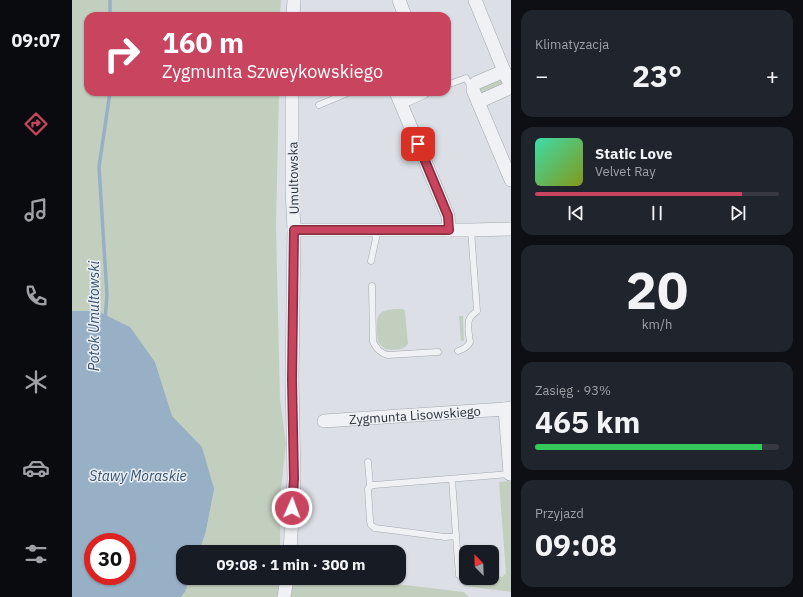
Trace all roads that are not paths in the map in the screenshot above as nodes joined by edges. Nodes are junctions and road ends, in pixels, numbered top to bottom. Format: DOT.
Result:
graph roads {
  1 [pos="294,0"];
  2 [pos="399,0"];
  3 [pos="475,0"];
  4 [pos="294,12"];
  5 [pos="404,12"];
  6 [pos="504,71"];
  7 [pos="451,84"];
  8 [pos="473,86"];
  9 [pos="510,86"];
  10 [pos="292,96"];
  11 [pos="340,96"];
  12 [pos="398,97"];
  13 [pos="478,102"];
  14 [pos="319,105"];
  15 [pos="511,180"];
  16 [pos="511,229"];
  17 [pos="294,230"];
  18 [pos="449,230"];
  19 [pos="471,230"];
  20 [pos="376,231"];
  21 [pos="371,261"];
  22 [pos="372,286"];
  23 [pos="458,351"];
  24 [pos="438,352"];
  25 [pos="508,408"];
  26 [pos="324,421"];
  27 [pos="368,462"];
  28 [pos="510,474"];
  29 [pos="452,479"];
  30 [pos="370,486"];
  31 [pos="456,536"];
  32 [pos="290,545"];
  33 [pos="459,575"];
  34 [pos="286,585"];
  35 [pos="284,597"];
  1 -- 4 [label="street"];
  2 -- 5 [label="street"];
  3 -- 6 [label="street"];
  6 -- 8 [label="street"];
  6 -- 9 [label="street"];
  7 -- 8 [label="lane"];
  8 -- 13 [label="street"];
  9 -- 13 [label="street"];
  10 -- 17 [label="street, Umultowska"];
  11 -- 14 [label="lane"];
  12 -- 18 [label="street"];
  13 -- 15 [label="street"];
  16 -- 19 [label="street"];
  17 -- 20 [label="street"];
  17 -- 32 [label="street, Umultowska"];
  18 -- 19 [label="street"];
  18 -- 20 [label="street"];
  19 -- 23 [label="lane"];
  20 -- 21 [label="lane"];
  22 -- 24 [label="lane"];
  25 -- 26 [label="street, Zygmunta Lisowskiego"];
  25 -- 28 [label="street"];
  27 -- 30 [label="lane"];
  28 -- 29 [label="lane"];
  29 -- 30 [label="lane"];
  29 -- 31 [label="lane"];
  30 -- 31 [label="lane"];
  31 -- 33 [label="lane"];
  34 -- 35 [label="street"];
}
